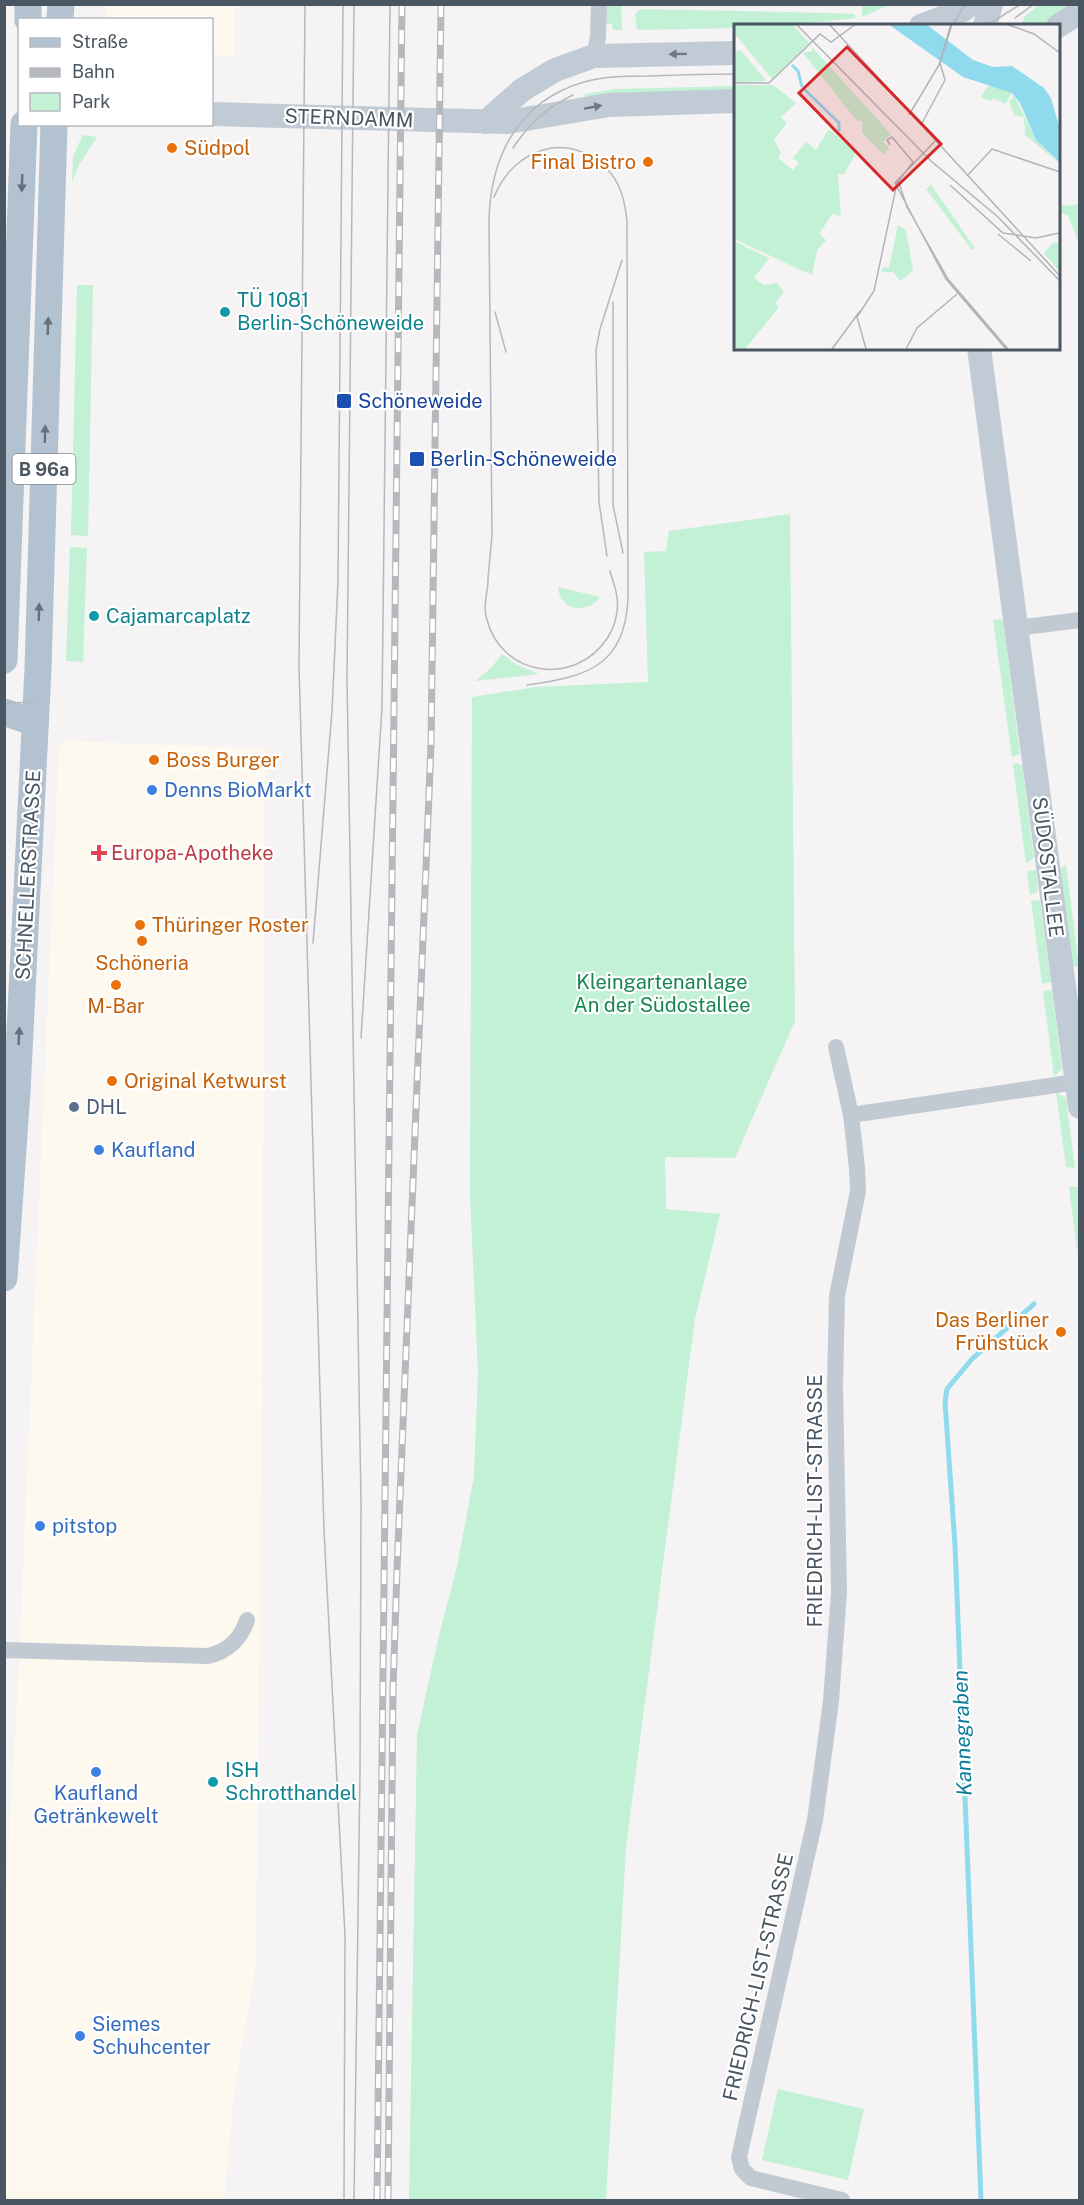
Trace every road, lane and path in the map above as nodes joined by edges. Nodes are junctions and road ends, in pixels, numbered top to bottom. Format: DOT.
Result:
graph roads {
  1 [pos="62,4"];
  2 [pos="599,4"];
  3 [pos="971,4"];
  4 [pos="991,4"];
  5 [pos="1080,12"];
  6 [pos="947,15"];
  7 [pos="70,18"];
  8 [pos="926,24"];
  9 [pos="986,24"];
  10 [pos="1060,25"];
  11 [pos="597,41"];
  12 [pos="734,53"];
  13 [pos="734,101"];
  14 [pos="213,114"];
  15 [pos="486,122"];
  16 [pos="24,126"];
  17 [pos="54,126"];
  18 [pos="979,350"];
  19 [pos="8,451"];
  20 [pos="1080,620"];
  21 [pos="1016,628"];
  22 [pos="4,660"];
  23 [pos="4,712"];
  24 [pos="35,723"];
  25 [pos="836,1047"];
  26 [pos="1076,1082"];
  27 [pos="1080,1107"];
  28 [pos="851,1115"];
  29 [pos="4,1278"];
  30 [pos="247,1620"];
  31 [pos="4,1650"];
  32 [pos="842,2200"];
  1 -- 7 [label="main road"];
  2 -- 11 [label="street"];
  3 -- 6 [label="main road"];
  4 -- 9 [label="main road"];
  5 -- 10 [label="main road"];
  6 -- 8 [label="main road"];
  12 -- 11 [label="main road, one-way"];
  11 -- 15 [label="main road"];
  15 -- 13 [label="main road, STERNDAMM, one-way"];
  14 -- 15 [label="main road, STERNDAMM"];
  16 -- 19 [label="main road, B 96a, one-way"];
  24 -- 17 [label="main road, B 96a, one-way"];
  18 -- 21 [label="main road, SÜDOSTALLEE"];
  19 -- 22 [label="main road, B 96a"];
  20 -- 21 [label="street"];
  21 -- 26 [label="main road, SÜDOSTALLEE"];
  23 -- 24 [label="main road"];
  29 -- 24 [label="main road, SCHNELLERSTRASSE / B 96a, one-way"];
  25 -- 28 [label="street, FRIEDRICH-LIST-STRASSE"];
  26 -- 27 [label="main road, SÜDOSTALLEE"];
  26 -- 28 [label="street"];
  28 -- 32 [label="street, FRIEDRICH-LIST-STRASSE"];
  30 -- 31 [label="street"];
}
